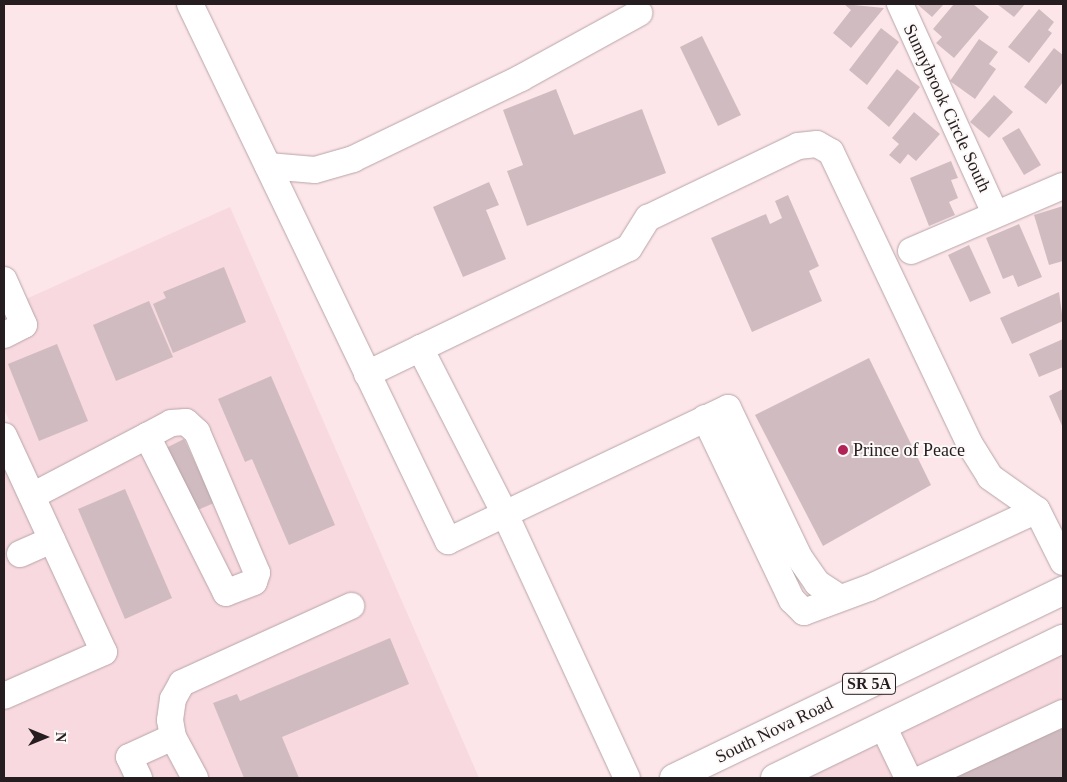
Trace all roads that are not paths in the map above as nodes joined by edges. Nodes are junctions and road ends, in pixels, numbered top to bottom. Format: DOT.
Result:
graph roads {
  1 [pos="190,4"];
  2 [pos="900,4"];
  3 [pos="639,12"];
  4 [pos="268,166"];
  5 [pos="1063,186"];
  6 [pos="995,213"];
  7 [pos="910,252"];
  8 [pos="4,280"];
  9 [pos="4,334"];
  10 [pos="420,348"];
  11 [pos="367,374"];
  12 [pos="4,436"];
  13 [pos="147,436"];
  14 [pos="32,496"];
  15 [pos="1037,510"];
  16 [pos="505,514"];
  17 [pos="52,540"];
  18 [pos="20,554"];
  19 [pos="1063,562"];
  20 [pos="1063,590"];
  21 [pos="351,606"];
  22 [pos="1063,639"];
  23 [pos="4,696"];
  24 [pos="1063,713"];
  25 [pos="883,726"];
  26 [pos="173,737"];
  27 [pos="139,778"];
  28 [pos="195,778"];
  29 [pos="627,778"];
  30 [pos="674,778"];
  31 [pos="775,778"];
  32 [pos="908,778"];
  33 [pos="923,778"];
  1 -- 4 [label="street"];
  2 -- 6 [label="street, Sunnybrook Circle South"];
  3 -- 4 [label="street"];
  4 -- 11 [label="street"];
  5 -- 6 [label="street"];
  6 -- 7 [label="street"];
  8 -- 9 [label="street"];
  10 -- 11 [label="street"];
  10 -- 15 [label="street"];
  10 -- 16 [label="street"];
  11 -- 16 [label="street"];
  12 -- 14 [label="street"];
  13 -- 13 [label="street"];
  13 -- 14 [label="street"];
  14 -- 17 [label="street"];
  15 -- 16 [label="street"];
  15 -- 19 [label="street"];
  16 -- 29 [label="street"];
  17 -- 18 [label="street"];
  17 -- 23 [label="street"];
  20 -- 30 [label="main road, South Nova Road / SR 5A"];
  21 -- 26 [label="street"];
  22 -- 25 [label="main road, SR 5A"];
  24 -- 33 [label="street"];
  25 -- 31 [label="main road, SR 5A"];
  25 -- 32 [label="street"];
  26 -- 27 [label="street"];
  26 -- 28 [label="street"];
}
